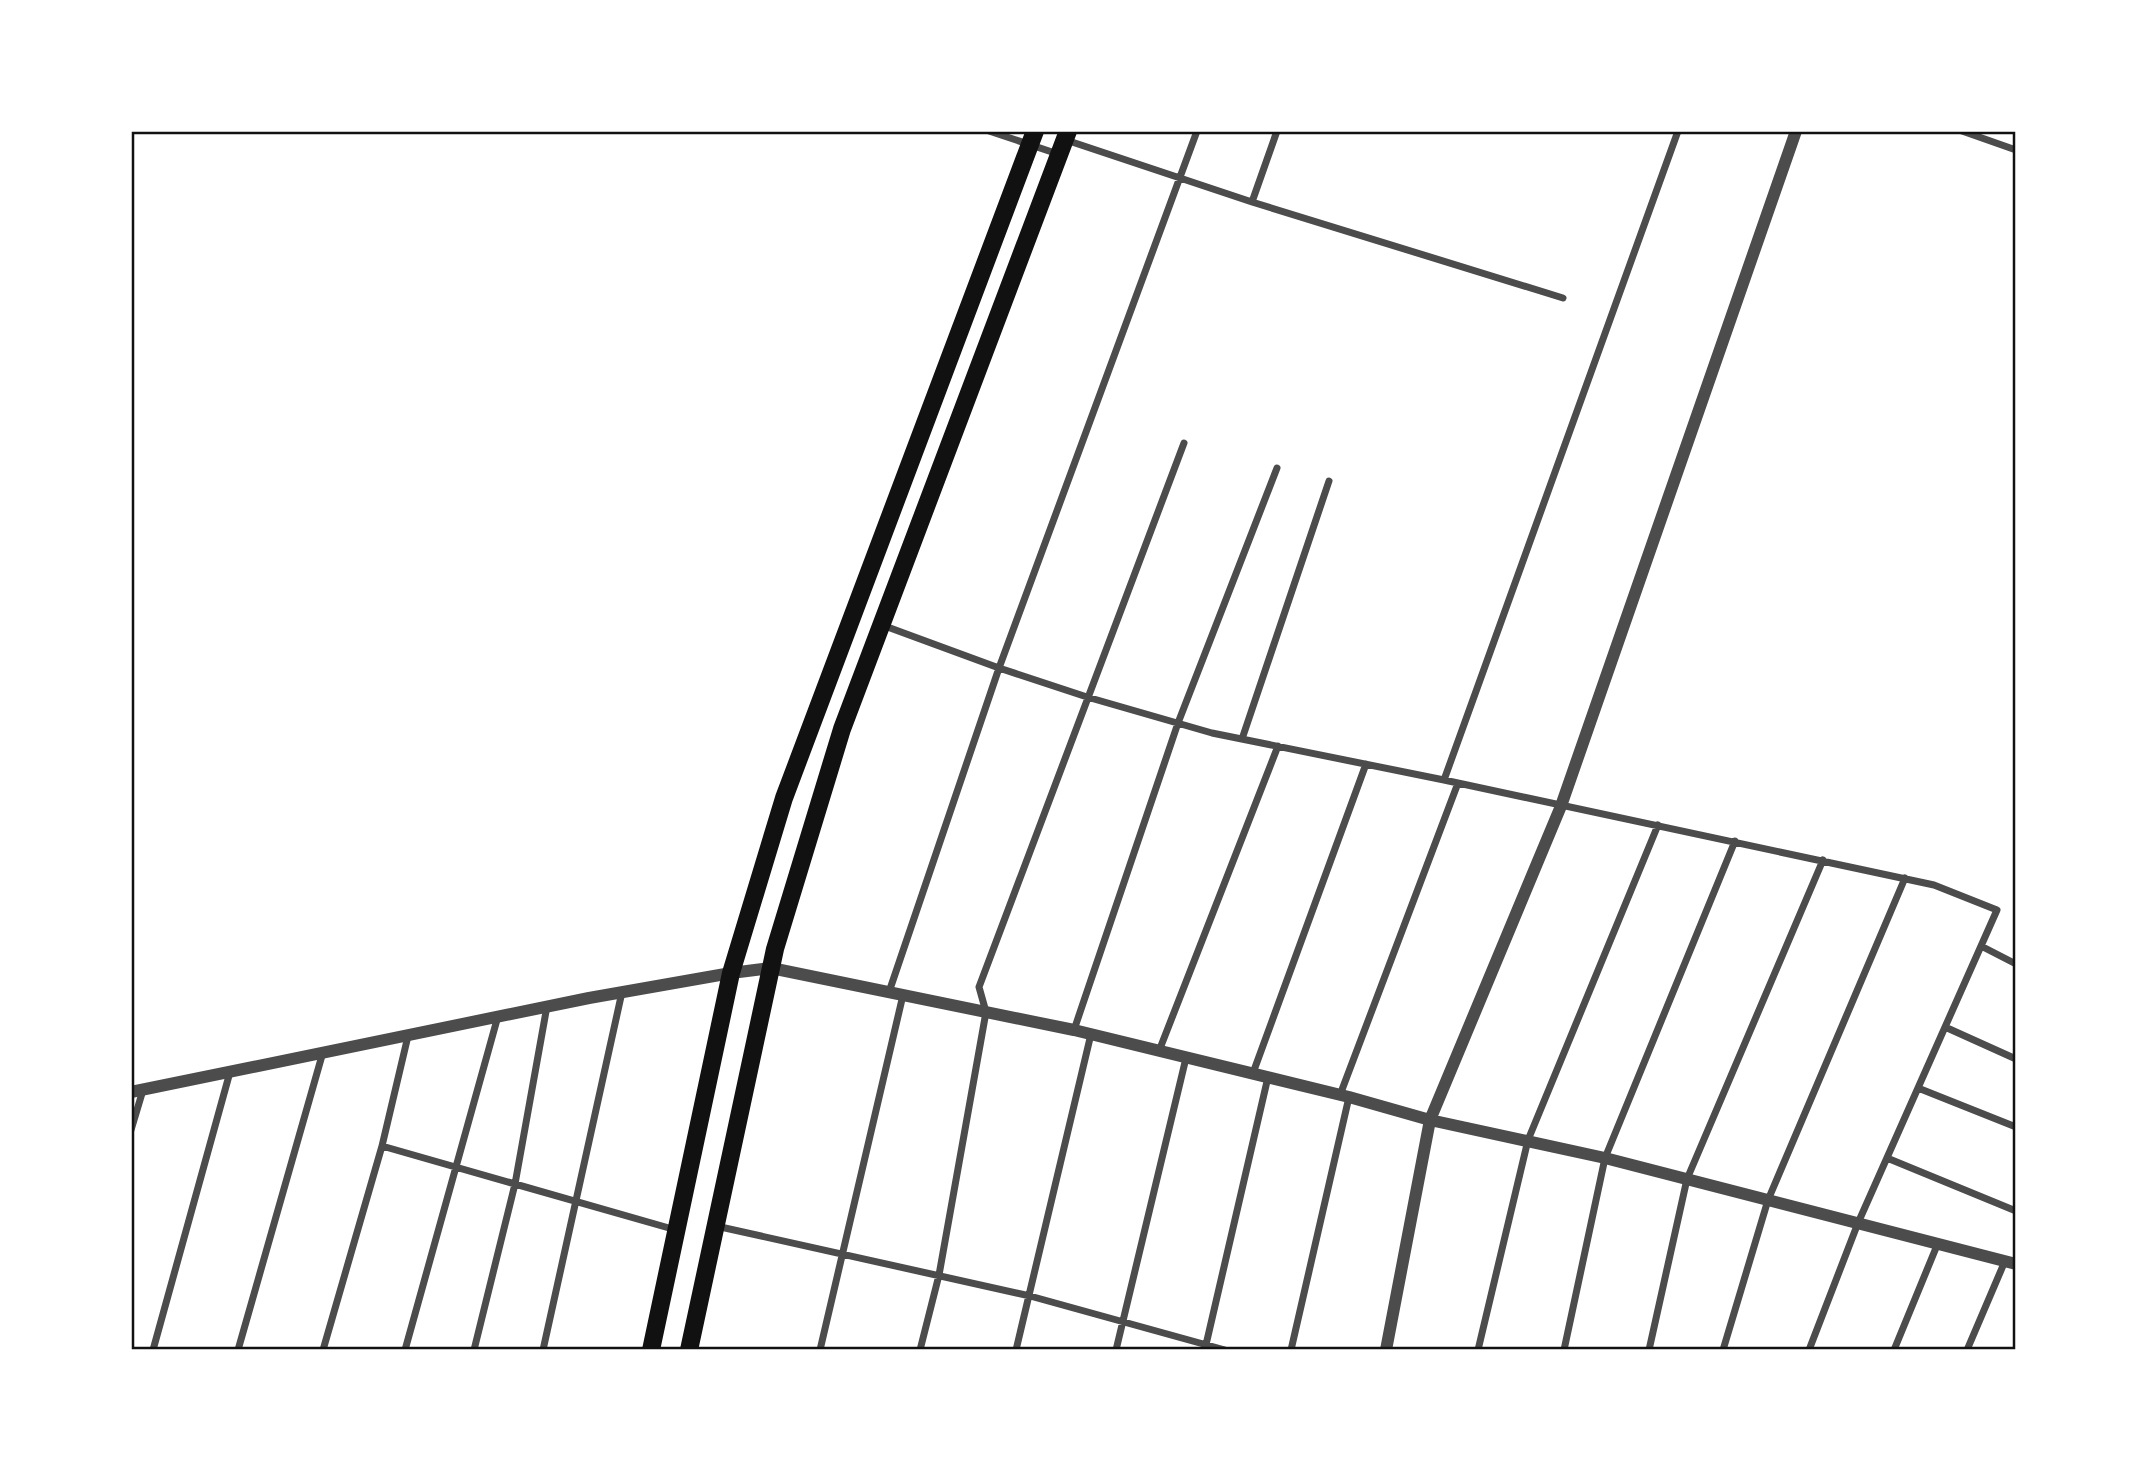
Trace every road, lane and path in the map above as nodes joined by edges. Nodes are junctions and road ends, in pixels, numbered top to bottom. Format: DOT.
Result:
graph roads {
  1 [pos="989,131"];
  2 [pos="1197,131"];
  3 [pos="1277,131"];
  4 [pos="1678,131"];
  5 [pos="1796,131"];
  6 [pos="1962,131"];
  7 [pos="1033,138"];
  8 [pos="1064,142"];
  9 [pos="2016,149"];
  10 [pos="1180,178"];
  11 [pos="1252,202"];
  12 [pos="1563,298"];
  13 [pos="1184,443"];
  14 [pos="1277,468"];
  15 [pos="1329,481"];
  16 [pos="881,625"];
  17 [pos="999,668"];
  18 [pos="1087,697"];
  19 [pos="1178,723"];
  20 [pos="1242,739"];
  21 [pos="1278,746"];
  22 [pos="1366,764"];
  23 [pos="1444,780"];
  24 [pos="1458,783"];
  25 [pos="1561,806"];
  26 [pos="1658,825"];
  27 [pos="1735,841"];
  28 [pos="1823,860"];
  29 [pos="1905,878"];
  30 [pos="1981,946"];
  31 [pos="2016,964"];
  32 [pos="771,968"];
  33 [pos="731,973"];
  34 [pos="622,992"];
  35 [pos="896,994"];
  36 [pos="547,1006"];
  37 [pos="986,1012"];
  38 [pos="498,1016"];
  39 [pos="1945,1027"];
  40 [pos="1074,1030"];
  41 [pos="1091,1034"];
  42 [pos="408,1035"];
  43 [pos="1159,1051"];
  44 [pos="323,1052"];
  45 [pos="1186,1058"];
  46 [pos="2016,1059"];
  47 [pos="230,1072"];
  48 [pos="1253,1073"];
  49 [pos="1268,1077"];
  50 [pos="1918,1088"];
  51 [pos="137,1091"];
  52 [pos="1345,1096"];
  53 [pos="1430,1120"];
  54 [pos="2016,1127"];
  55 [pos="131,1130"];
  56 [pos="1528,1140"];
  57 [pos="382,1146"];
  58 [pos="1605,1158"];
  59 [pos="1887,1158"];
  60 [pos="457,1167"];
  61 [pos="1687,1179"];
  62 [pos="515,1184"];
  63 [pos="1768,1200"];
  64 [pos="576,1201"];
  65 [pos="2016,1211"];
  66 [pos="1858,1223"];
  67 [pos="716,1226"];
  68 [pos="676,1230"];
  69 [pos="1938,1243"];
  70 [pos="844,1253"];
  71 [pos="2011,1263"];
  72 [pos="939,1275"];
  73 [pos="1030,1296"];
  74 [pos="1124,1321"];
  75 [pos="1206,1348"];
  76 [pos="153,1350"];
  77 [pos="238,1350"];
  78 [pos="323,1350"];
  79 [pos="405,1350"];
  80 [pos="474,1350"];
  81 [pos="543,1350"];
  82 [pos="651,1350"];
  83 [pos="689,1350"];
  84 [pos="820,1350"];
  85 [pos="920,1350"];
  86 [pos="1016,1350"];
  87 [pos="1116,1350"];
  88 [pos="1224,1350"];
  89 [pos="1291,1350"];
  90 [pos="1386,1350"];
  91 [pos="1478,1350"];
  92 [pos="1564,1350"];
  93 [pos="1649,1350"];
  94 [pos="1723,1350"];
  95 [pos="1810,1350"];
  96 [pos="1894,1350"];
  97 [pos="1967,1350"];
  1 -- 7 [label="street"];
  2 -- 10 [label="street"];
  3 -- 11 [label="street"];
  4 -- 23 [label="street"];
  5 -- 25 [label="street"];
  6 -- 9 [label="street"];
  7 -- 8 [label="street"];
  7 -- 33 [label="main road"];
  8 -- 10 [label="street"];
  8 -- 16 [label="main road"];
  10 -- 11 [label="street"];
  10 -- 17 [label="street"];
  11 -- 12 [label="street"];
  13 -- 18 [label="street"];
  14 -- 19 [label="street"];
  15 -- 20 [label="street"];
  16 -- 17 [label="street"];
  16 -- 32 [label="main road"];
  17 -- 18 [label="street"];
  17 -- 35 [label="street"];
  18 -- 19 [label="street"];
  18 -- 37 [label="street"];
  19 -- 20 [label="street"];
  19 -- 40 [label="street"];
  20 -- 21 [label="street"];
  21 -- 22 [label="street"];
  21 -- 43 [label="street"];
  22 -- 23 [label="street"];
  22 -- 48 [label="street"];
  23 -- 24 [label="street"];
  24 -- 25 [label="street"];
  24 -- 52 [label="street"];
  25 -- 26 [label="street"];
  25 -- 53 [label="street"];
  26 -- 27 [label="street"];
  26 -- 56 [label="street"];
  27 -- 28 [label="street"];
  27 -- 58 [label="street"];
  28 -- 29 [label="street"];
  28 -- 61 [label="street"];
  29 -- 30 [label="street"];
  29 -- 63 [label="street"];
  30 -- 31 [label="street"];
  30 -- 39 [label="street"];
  32 -- 33 [label="street"];
  32 -- 35 [label="street"];
  32 -- 67 [label="main road"];
  33 -- 34 [label="street"];
  33 -- 68 [label="main road"];
  34 -- 36 [label="street"];
  34 -- 64 [label="street"];
  35 -- 37 [label="street"];
  35 -- 70 [label="street"];
  36 -- 38 [label="street"];
  36 -- 62 [label="street"];
  37 -- 40 [label="street"];
  37 -- 72 [label="street"];
  38 -- 42 [label="street"];
  38 -- 60 [label="street"];
  39 -- 46 [label="street"];
  39 -- 50 [label="street"];
  40 -- 41 [label="street"];
  41 -- 43 [label="street"];
  41 -- 73 [label="street"];
  42 -- 44 [label="street"];
  42 -- 57 [label="street"];
  43 -- 45 [label="street"];
  44 -- 47 [label="street"];
  44 -- 77 [label="street"];
  45 -- 48 [label="street"];
  45 -- 74 [label="street"];
  47 -- 51 [label="street"];
  47 -- 76 [label="street"];
  48 -- 49 [label="street"];
  49 -- 52 [label="street"];
  49 -- 75 [label="street"];
  50 -- 54 [label="street"];
  50 -- 59 [label="street"];
  51 -- 55 [label="street"];
  52 -- 53 [label="street"];
  52 -- 89 [label="street"];
  53 -- 56 [label="street"];
  53 -- 90 [label="street"];
  56 -- 58 [label="street"];
  56 -- 91 [label="street"];
  57 -- 60 [label="street"];
  57 -- 78 [label="street"];
  58 -- 61 [label="street"];
  58 -- 92 [label="street"];
  59 -- 65 [label="street"];
  59 -- 66 [label="street"];
  60 -- 62 [label="street"];
  60 -- 79 [label="street"];
  61 -- 63 [label="street"];
  61 -- 93 [label="street"];
  62 -- 64 [label="street"];
  62 -- 80 [label="street"];
  63 -- 66 [label="street"];
  63 -- 94 [label="street"];
  64 -- 68 [label="street"];
  64 -- 81 [label="street"];
  66 -- 69 [label="street"];
  66 -- 95 [label="street"];
  67 -- 70 [label="street"];
  67 -- 83 [label="main road"];
  68 -- 82 [label="main road"];
  69 -- 71 [label="street"];
  69 -- 96 [label="street"];
  70 -- 72 [label="street"];
  70 -- 84 [label="street"];
  71 -- 97 [label="street"];
  72 -- 73 [label="street"];
  72 -- 85 [label="street"];
  73 -- 74 [label="street"];
  73 -- 86 [label="street"];
  74 -- 75 [label="street"];
  74 -- 87 [label="street"];
  75 -- 88 [label="street"];
}
